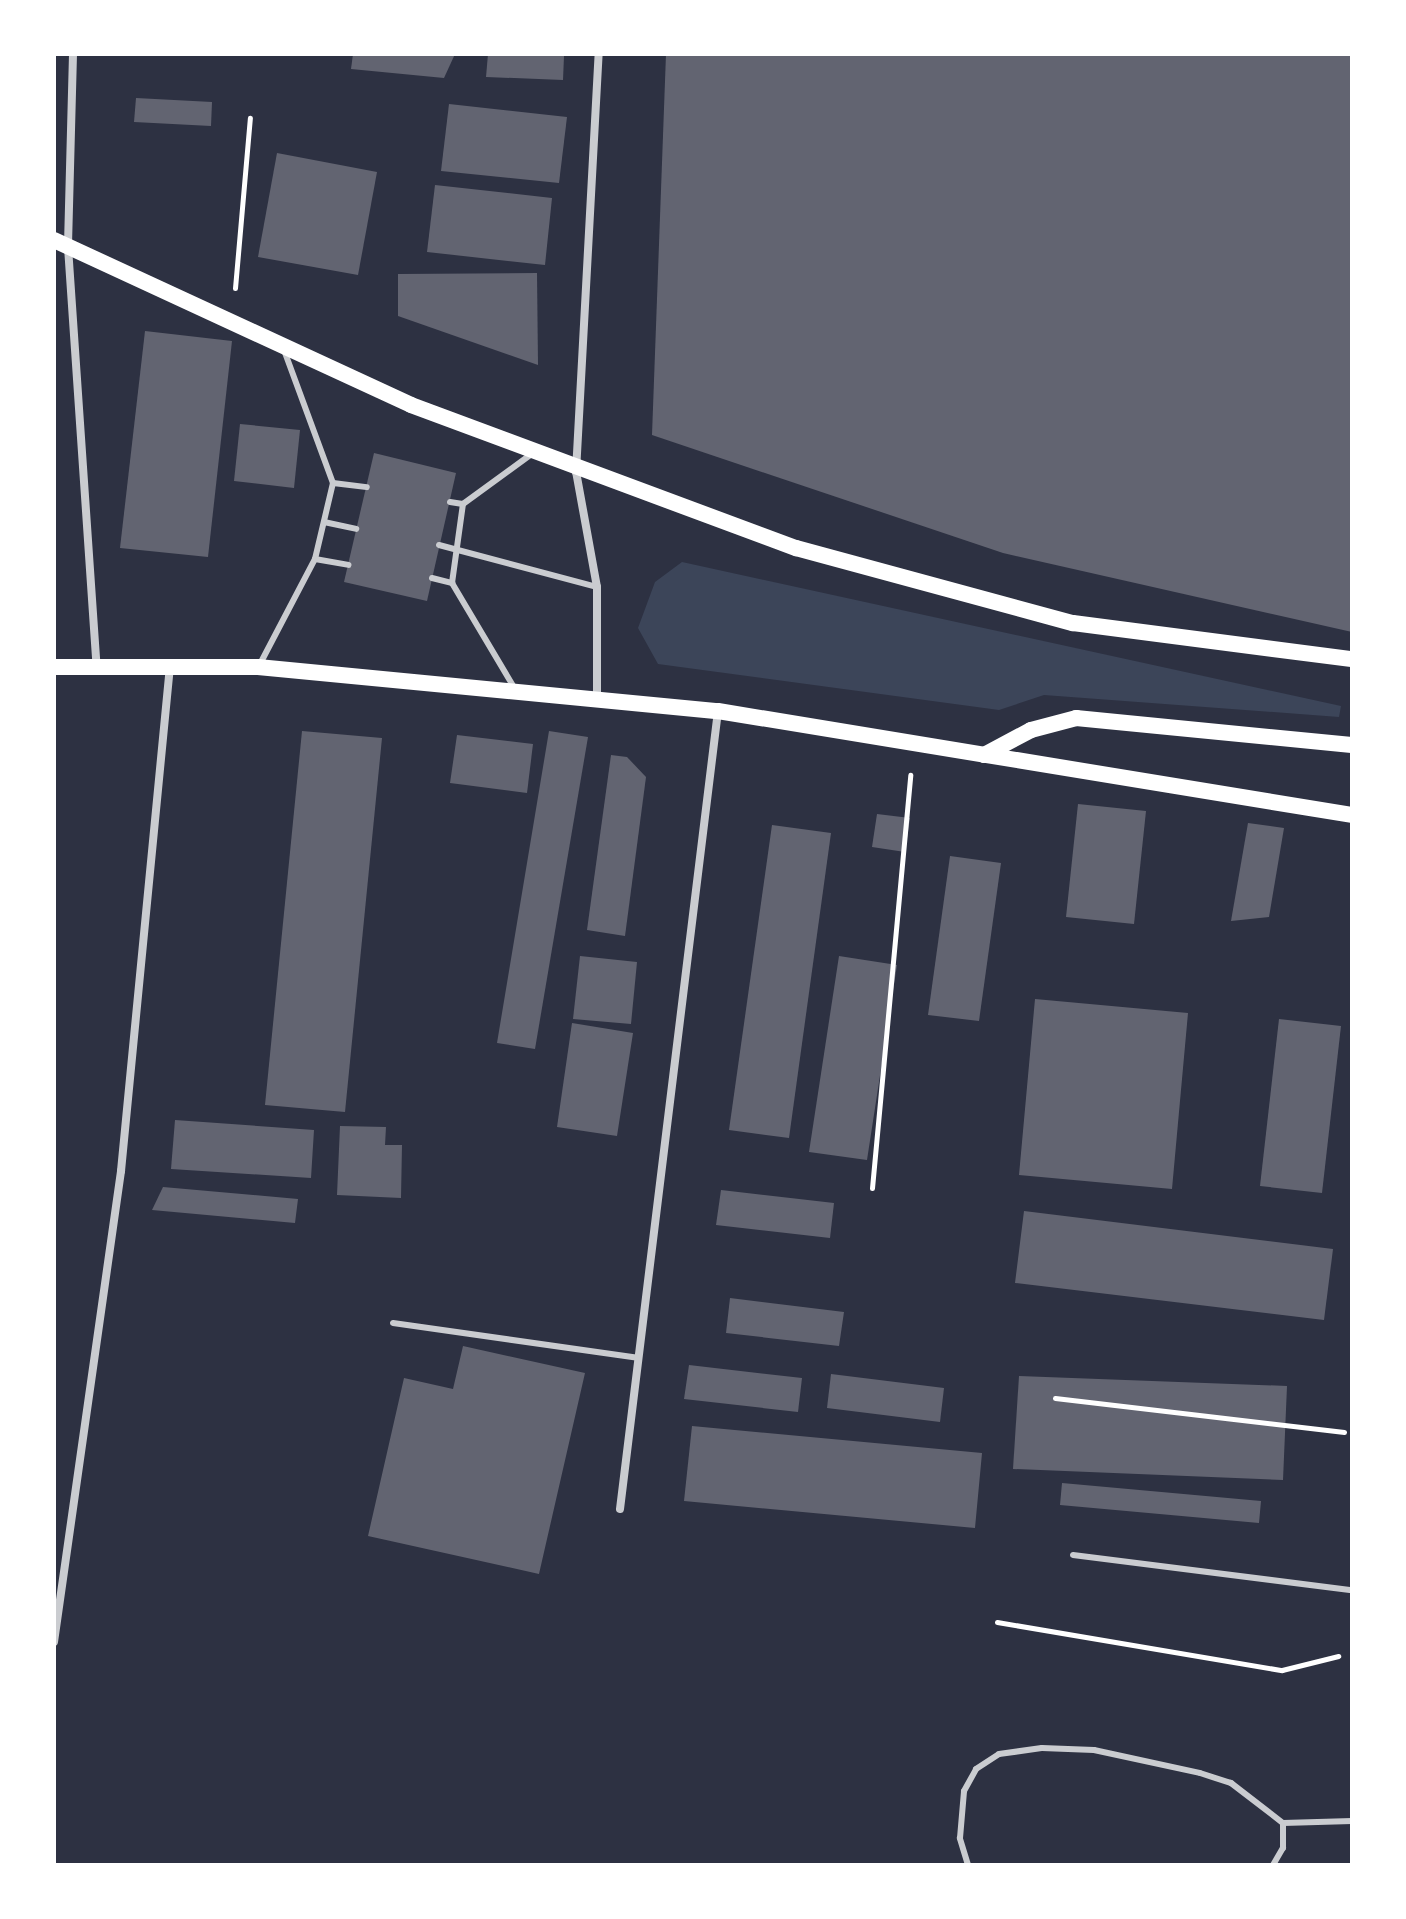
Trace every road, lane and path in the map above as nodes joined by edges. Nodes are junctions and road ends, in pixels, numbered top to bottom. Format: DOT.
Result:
graph roads {
  1 [pos="73,54"];
  2 [pos="599,54"];
  3 [pos="250,118"];
  4 [pos="61,243"];
  5 [pos="232,322"];
  6 [pos="282,346"];
  7 [pos="533,453"];
  8 [pos="576,472"];
  9 [pos="333,483"];
  10 [pos="367,487"];
  11 [pos="450,502"];
  12 [pos="463,504"];
  13 [pos="324,522"];
  14 [pos="356,529"];
  15 [pos="439,545"];
  16 [pos="457,548"];
  17 [pos="315,559"];
  18 [pos="348,565"];
  19 [pos="432,578"];
  20 [pos="452,583"];
  21 [pos="597,587"];
  22 [pos="1352,659"];
  23 [pos="170,666"];
  24 [pos="54,667"];
  25 [pos="258,667"];
  26 [pos="97,668"];
  27 [pos="516,691"];
  28 [pos="597,698"];
  29 [pos="718,711"];
  30 [pos="1352,745"];
  31 [pos="984,755"];
  32 [pos="910,770"];
  33 [pos="1352,815"];
  34 [pos="872,1188"];
  35 [pos="393,1323"];
  36 [pos="638,1358"];
  37 [pos="1055,1398"];
  38 [pos="1344,1432"];
  39 [pos="620,1509"];
  40 [pos="1073,1555"];
  41 [pos="1352,1590"];
  42 [pos="997,1622"];
  43 [pos="54,1642"];
  44 [pos="1338,1656"];
  45 [pos="1352,1821"];
  46 [pos="1283,1823"];
  47 [pos="968,1865"];
  48 [pos="1273,1865"];
  1 -- 4 [label="street"];
  2 -- 8 [label="street"];
  3 -- 5 [label="path"];
  4 -- 5 [label="main road"];
  4 -- 26 [label="street"];
  5 -- 6 [label="main road"];
  6 -- 7 [label="main road"];
  6 -- 9 [label="lane"];
  7 -- 8 [label="main road"];
  7 -- 12 [label="lane"];
  8 -- 21 [label="street"];
  8 -- 22 [label="main road"];
  9 -- 10 [label="lane"];
  9 -- 13 [label="lane"];
  11 -- 12 [label="lane"];
  12 -- 16 [label="lane"];
  13 -- 14 [label="lane"];
  13 -- 17 [label="lane"];
  15 -- 16 [label="lane"];
  16 -- 20 [label="lane"];
  16 -- 21 [label="lane"];
  17 -- 18 [label="lane"];
  17 -- 25 [label="lane"];
  19 -- 20 [label="lane"];
  20 -- 27 [label="lane"];
  21 -- 28 [label="street"];
  23 -- 25 [label="main road"];
  23 -- 26 [label="main road"];
  23 -- 43 [label="street"];
  24 -- 26 [label="main road"];
  25 -- 27 [label="main road"];
  27 -- 28 [label="main road"];
  28 -- 29 [label="main road"];
  29 -- 31 [label="main road"];
  29 -- 36 [label="street"];
  30 -- 31 [label="main road"];
  31 -- 33 [label="main road"];
  32 -- 34 [label="path"];
  35 -- 36 [label="lane"];
  36 -- 39 [label="street"];
  37 -- 38 [label="path"];
  40 -- 41 [label="lane"];
  42 -- 44 [label="path"];
  45 -- 46 [label="lane"];
  46 -- 47 [label="lane"];
  46 -- 48 [label="lane"];
}
